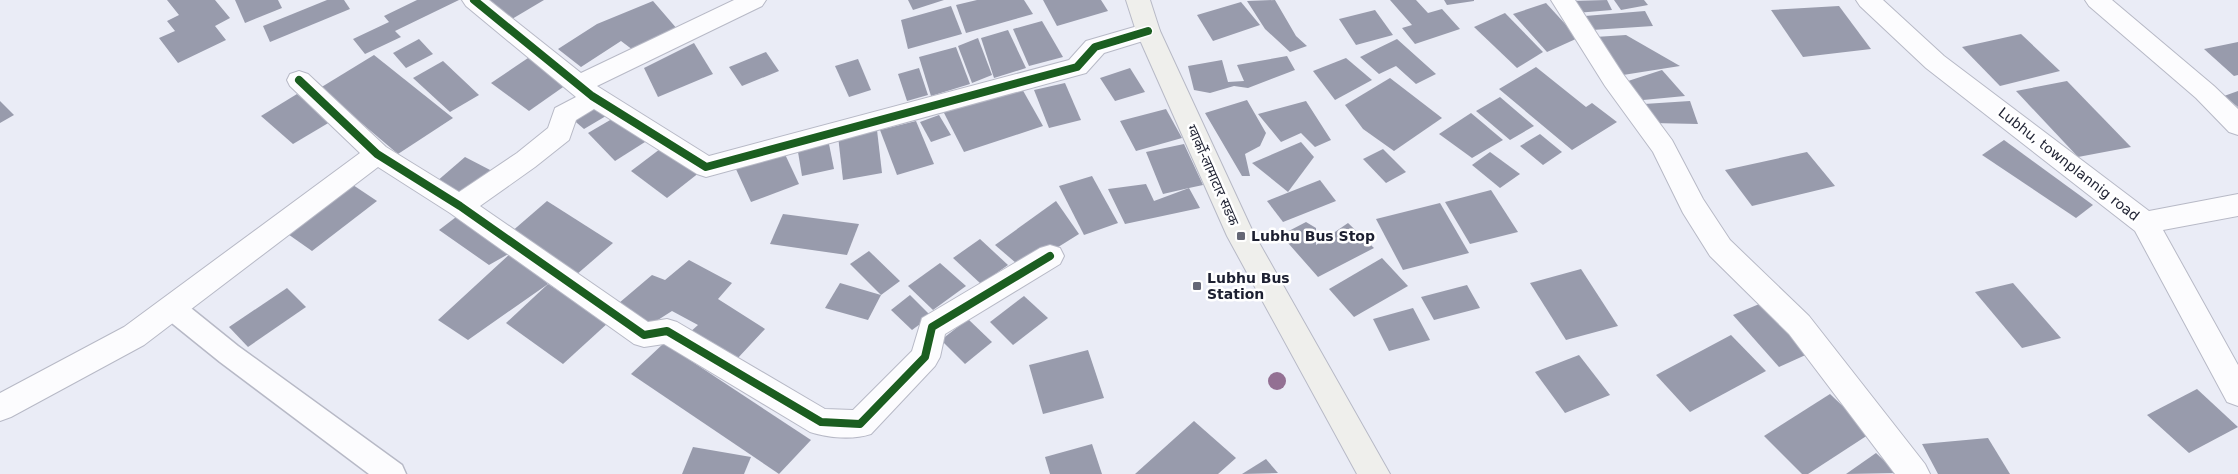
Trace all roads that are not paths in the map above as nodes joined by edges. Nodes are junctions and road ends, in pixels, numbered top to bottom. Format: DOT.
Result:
graph roads {
  1 [pos="474,0"];
  2 [pos="754,0"];
  3 [pos="1138,0"];
  4 [pos="1563,0"];
  5 [pos="1868,0"];
  6 [pos="2098,0"];
  7 [pos="1148,31"];
  8 [pos="299,80"];
  9 [pos="585,90"];
  10 [pos="2238,125"];
  11 [pos="377,154"];
  12 [pos="2238,205"];
  13 [pos="460,206"];
  14 [pos="2145,223"];
  15 [pos="1050,256"];
  16 [pos="172,308"];
  17 [pos="2238,392"];
  18 [pos="0,408"];
  19 [pos="392,474"];
  20 [pos="1374,474"];
  21 [pos="1914,474"];
  1 -- 9 [label="street"];
  2 -- 9 [label="street"];
  3 -- 7 [label="main road, ग्वार्को-लामाटार सडक"];
  4 -- 21 [label="street"];
  5 -- 14 [label="street, Lubhu, townplannig road"];
  6 -- 10 [label="street"];
  7 -- 9 [label="street"];
  7 -- 20 [label="main road, ग्वार्को-लामाटार सडक"];
  8 -- 11 [label="street"];
  9 -- 13 [label="street"];
  11 -- 13 [label="street"];
  11 -- 16 [label="street"];
  12 -- 14 [label="street"];
  13 -- 15 [label="street"];
  14 -- 17 [label="street, Lubhu, townplannig road"];
  16 -- 18 [label="street"];
  16 -- 19 [label="lane"];
}
